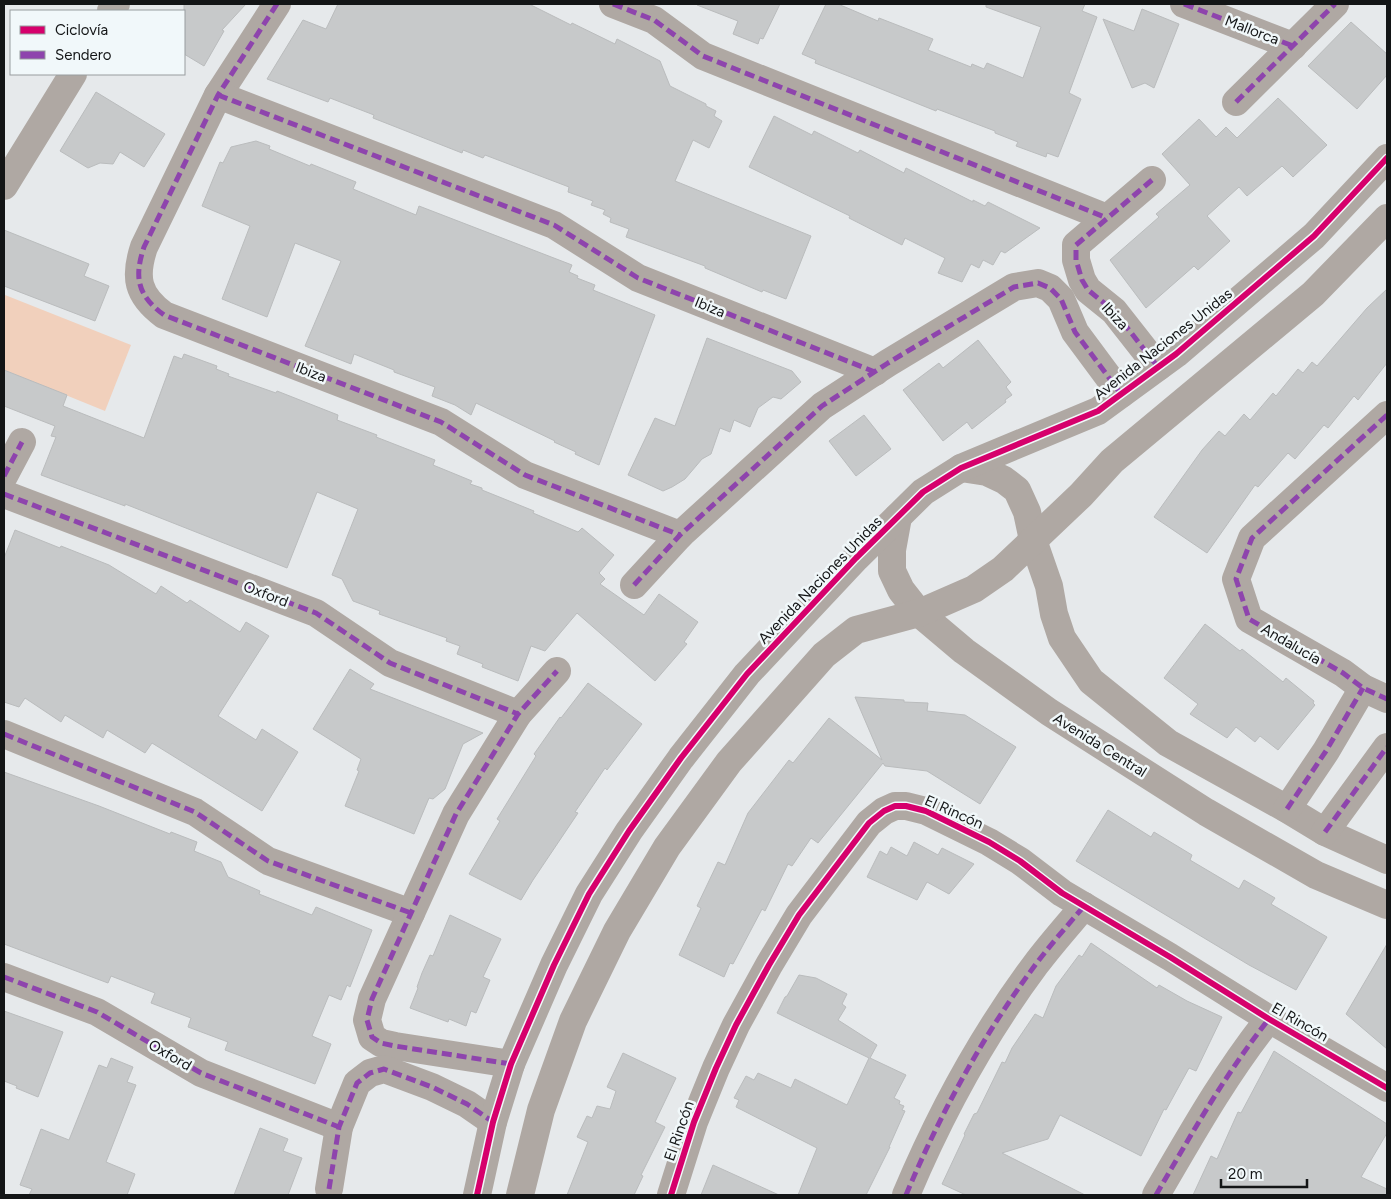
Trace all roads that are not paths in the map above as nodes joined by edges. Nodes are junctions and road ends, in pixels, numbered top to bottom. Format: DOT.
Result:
graph roads {
  1 [pos="277,4"];
  2 [pos="613,4"];
  3 [pos="1184,4"];
  4 [pos="1335,4"];
  5 [pos="1293,46"];
  6 [pos="72,75"];
  7 [pos="218,95"];
  8 [pos="1236,102"];
  9 [pos="1387,158"];
  10 [pos="1152,180"];
  11 [pos="4,186"];
  12 [pos="1107,218"];
  13 [pos="1387,218"];
  14 [pos="1257,285"];
  15 [pos="1287,316"];
  16 [pos="1158,367"];
  17 [pos="875,372"];
  18 [pos="1121,394"];
  19 [pos="1387,416"];
  20 [pos="22,442"];
  21 [pos="961,468"];
  22 [pos="4,476"];
  23 [pos="4,494"];
  24 [pos="898,517"];
  25 [pos="680,535"];
  26 [pos="1033,540"];
  27 [pos="634,585"];
  28 [pos="919,613"];
  29 [pos="557,671"];
  30 [pos="1363,688"];
  31 [pos="1387,699"];
  32 [pos="518,714"];
  33 [pos="4,734"];
  34 [pos="1387,747"];
  35 [pos="1287,809"];
  36 [pos="1325,832"];
  37 [pos="1387,860"];
  38 [pos="1387,905"];
  39 [pos="1084,906"];
  40 [pos="411,913"];
  41 [pos="4,977"];
  42 [pos="1268,1019"];
  43 [pos="511,1064"];
  44 [pos="1387,1088"];
  45 [pos="493,1122"];
  46 [pos="339,1127"];
  47 [pos="329,1189"];
  48 [pos="477,1195"];
  49 [pos="520,1195"];
  50 [pos="672,1195"];
  51 [pos="906,1195"];
  52 [pos="1156,1195"];
  1 -- 7 [label="street, Ibiza"];
  2 -- 12 [label="street"];
  3 -- 5 [label="street, Mallorca"];
  4 -- 5 [label="street, Mallorca"];
  5 -- 8 [label="street, Mallorca"];
  6 -- 11 [label="street"];
  7 -- 17 [label="street, Ibiza"];
  7 -- 25 [label="street, Ibiza"];
  9 -- 14 [label="street, Avenida Naciones Unidas"];
  10 -- 12 [label="street, Ibiza"];
  12 -- 16 [label="street, Ibiza"];
  13 -- 15 [label="street"];
  14 -- 15 [label="street"];
  14 -- 16 [label="street, Avenida Naciones Unidas"];
  15 -- 26 [label="street"];
  16 -- 18 [label="street, Avenida Naciones Unidas"];
  17 -- 18 [label="street"];
  17 -- 25 [label="street"];
  18 -- 21 [label="street, Avenida Naciones Unidas"];
  19 -- 30 [label="street, Andalucía"];
  20 -- 22 [label="street"];
  21 -- 24 [label="street, Avenida Naciones Unidas"];
  21 -- 26 [label="street"];
  23 -- 32 [label="street, Oxford"];
  24 -- 28 [label="street, Avenida Central"];
  24 -- 43 [label="street, Avenida Naciones Unidas"];
  25 -- 27 [label="street"];
  26 -- 28 [label="street"];
  26 -- 35 [label="street"];
  28 -- 38 [label="street, Avenida Central"];
  28 -- 49 [label="street"];
  29 -- 32 [label="street"];
  30 -- 31 [label="street, Andalucía"];
  30 -- 35 [label="street"];
  32 -- 40 [label="street"];
  33 -- 40 [label="street"];
  34 -- 36 [label="street"];
  35 -- 36 [label="street"];
  36 -- 37 [label="street"];
  39 -- 42 [label="street, El Rincón"];
  39 -- 50 [label="street, El Rincón"];
  39 -- 51 [label="street"];
  40 -- 43 [label="street"];
  41 -- 46 [label="street, Oxford"];
  42 -- 44 [label="street, El Rincón"];
  42 -- 52 [label="street, El Rincón"];
  43 -- 45 [label="street, Avenida Naciones Unidas"];
  45 -- 46 [label="street"];
  45 -- 48 [label="street, Avenida Naciones Unidas"];
  46 -- 47 [label="street"];
}
